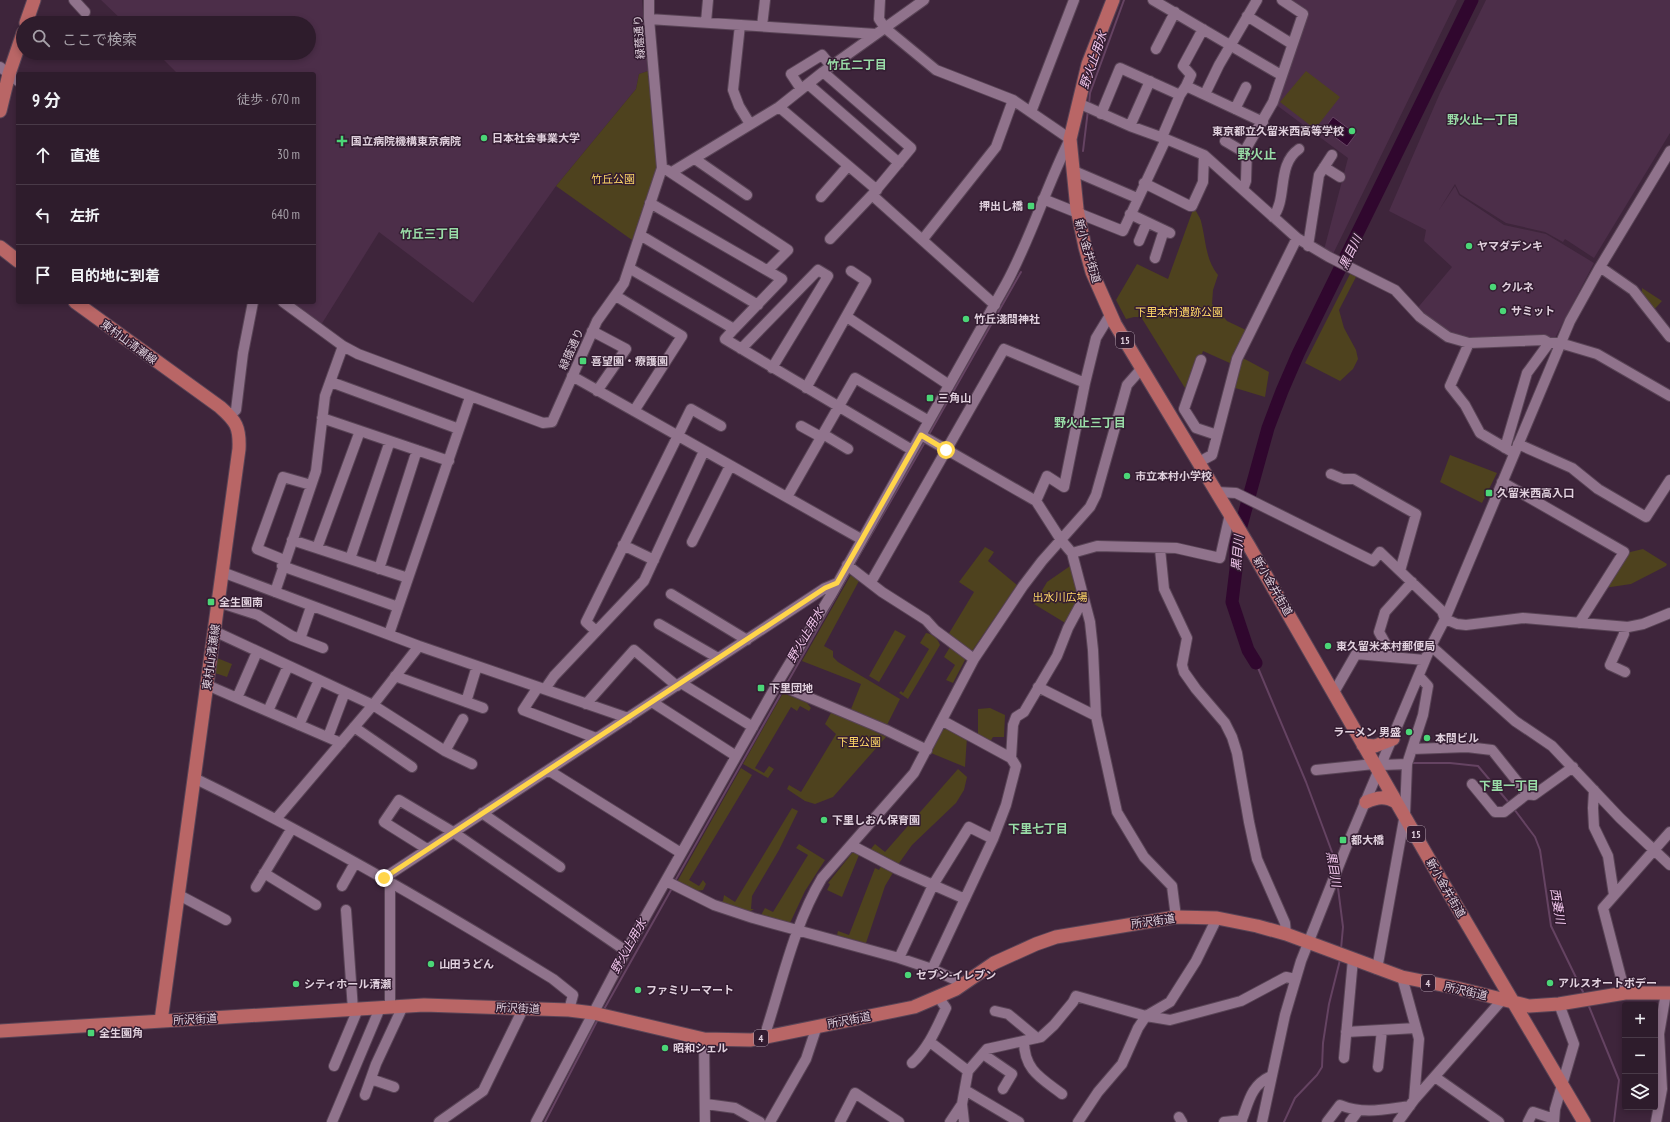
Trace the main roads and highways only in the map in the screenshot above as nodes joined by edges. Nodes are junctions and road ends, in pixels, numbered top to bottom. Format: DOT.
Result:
graph roads {
  1 [pos="34,0"];
  2 [pos="1113,0"];
  3 [pos="28,16"];
  4 [pos="16,54"];
  5 [pos="9,74"];
  6 [pos="0,111"];
  7 [pos="0,248"];
  8 [pos="16,260"];
  9 [pos="77,304"];
  10 [pos="1393,739"];
  11 [pos="1363,745"];
  12 [pos="1366,802"];
  13 [pos="1396,802"];
  14 [pos="1668,993"];
  15 [pos="1507,1001"];
  16 [pos="161,1021"];
  17 [pos="0,1031"];
  18 [pos="1584,1122"];
  1 -- 3 [label="main road"];
  2 -- 11 [label="main road, 新小金井街道 / 15"];
  4 -- 5 [label="main road"];
  5 -- 6 [label="main road"];
  7 -- 8 [label="main road"];
  9 -- 16 [label="main road, 東村山清瀬線"];
  10 -- 11 [label="main road"];
  11 -- 13 [label="main road, 新小金井街道 / 15"];
  12 -- 13 [label="main road"];
  13 -- 15 [label="main road, 新小金井街道 / 15"];
  14 -- 15 [label="main road, 所沢街道 / 4"];
  15 -- 16 [label="main road, 所沢街道 / 4"];
  15 -- 18 [label="main road, 新小金井街道 / 15"];
  16 -- 17 [label="main road, 所沢街道 / 4"];
}
